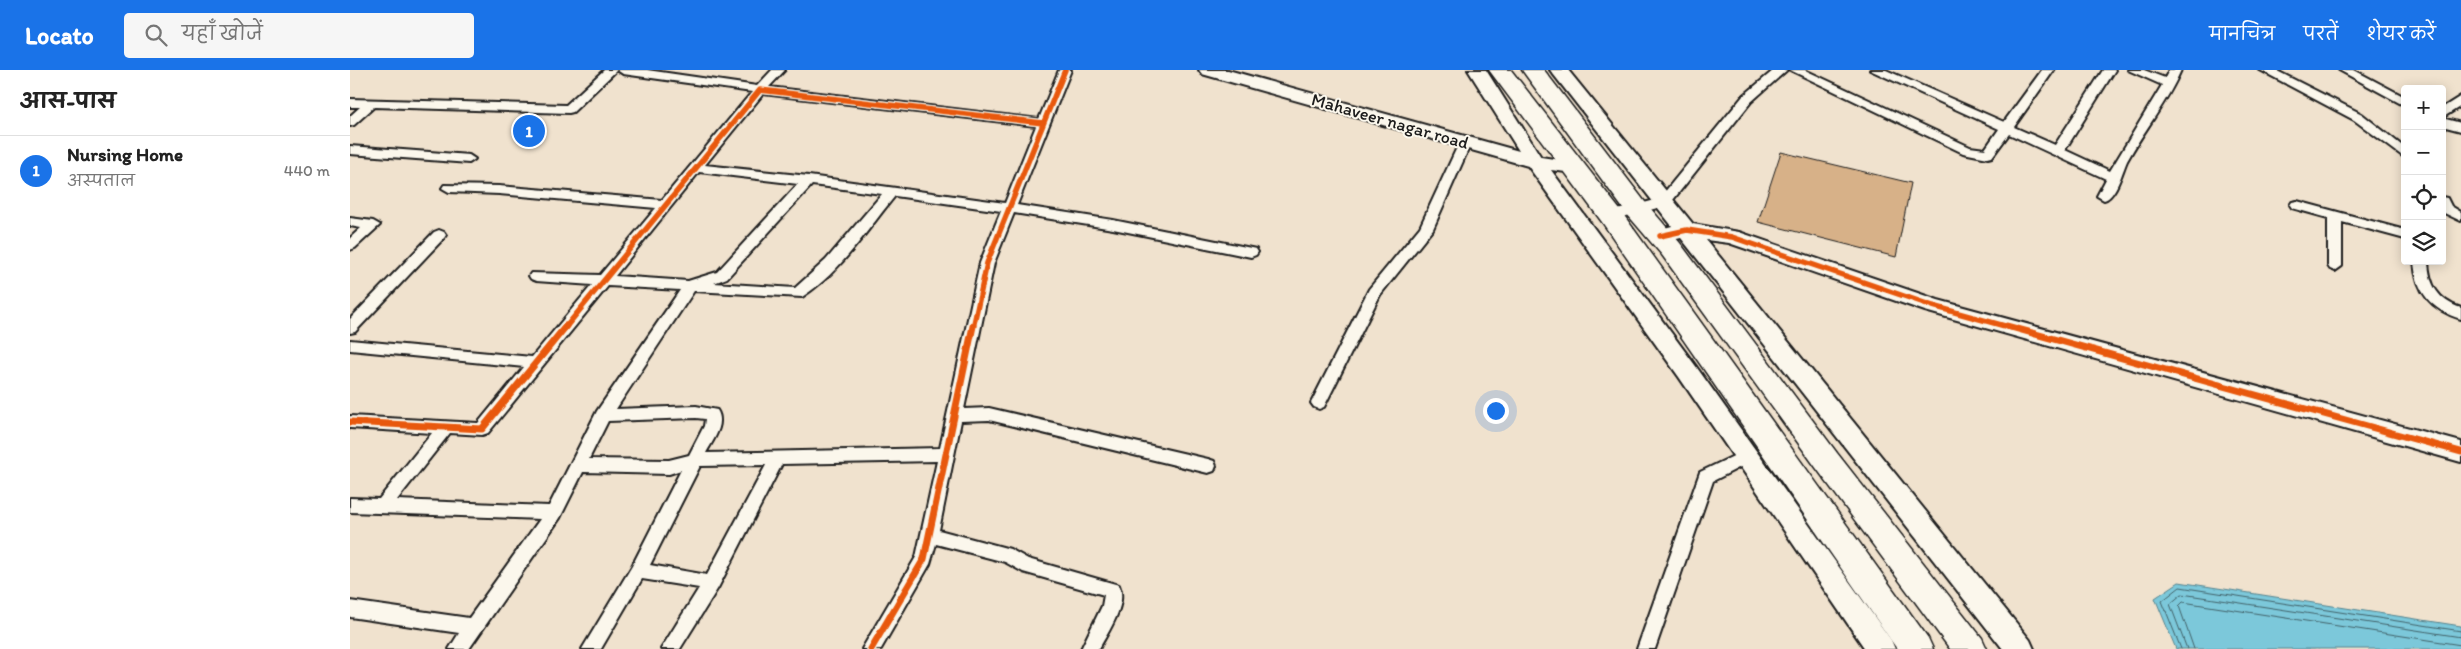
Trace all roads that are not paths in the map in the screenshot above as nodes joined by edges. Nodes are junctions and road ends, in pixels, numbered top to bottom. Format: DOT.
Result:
graph roads {
  1 [pos="611,70"];
  2 [pos="623,70"];
  3 [pos="689,70"];
  4 [pos="778,70"];
  5 [pos="1065,70"];
  6 [pos="1208,70"];
  7 [pos="1477,70"];
  8 [pos="1500,70"];
  9 [pos="1533,70"];
  10 [pos="1559,70"];
  11 [pos="1781,70"];
  12 [pos="1796,70"];
  13 [pos="1876,70"];
  14 [pos="2048,70"];
  15 [pos="2109,70"];
  16 [pos="2134,70"];
  17 [pos="2175,70"];
  18 [pos="2266,70"];
  19 [pos="2345,70"];
  20 [pos="680,79"];
  21 [pos="2169,84"];
  22 [pos="760,90"];
  23 [pos="2401,100"];
  24 [pos="2461,100"];
  25 [pos="350,103"];
  26 [pos="371,104"];
  27 [pos="2446,111"];
  28 [pos="350,122"];
  29 [pos="1043,123"];
  30 [pos="2446,123"];
  31 [pos="2461,127"];
  32 [pos="2006,128"];
  33 [pos="1465,142"];
  34 [pos="350,150"];
  35 [pos="2058,151"];
  36 [pos="2401,151"];
  37 [pos="469,159"];
  38 [pos="1535,162"];
  39 [pos="1573,167"];
  40 [pos="697,168"];
  41 [pos="2113,178"];
  42 [pos="809,180"];
  43 [pos="449,188"];
  44 [pos="892,191"];
  45 [pos="2104,196"];
  46 [pos="1664,202"];
  47 [pos="666,205"];
  48 [pos="2297,205"];
  49 [pos="1010,207"];
  50 [pos="2446,208"];
  51 [pos="1624,212"];
  52 [pos="2335,217"];
  53 [pos="2461,217"];
  54 [pos="350,222"];
  55 [pos="1687,230"];
  56 [pos="2401,234"];
  57 [pos="439,235"];
  58 [pos="1660,236"];
  59 [pos="350,245"];
  60 [pos="1251,252"];
  61 [pos="2421,265"];
  62 [pos="2335,266"];
  63 [pos="536,276"];
  64 [pos="604,281"];
  65 [pos="691,285"];
  66 [pos="2461,314"];
  67 [pos="350,328"];
  68 [pos="350,346"];
  69 [pos="536,363"];
  70 [pos="1319,403"];
  71 [pos="956,415"];
  72 [pos="603,416"];
  73 [pos="350,422"];
  74 [pos="446,427"];
  75 [pos="2461,452"];
  76 [pos="947,454"];
  77 [pos="1746,456"];
  78 [pos="778,457"];
  79 [pos="694,460"];
  80 [pos="578,465"];
  81 [pos="1208,466"];
  82 [pos="350,505"];
  83 [pos="383,506"];
  84 [pos="554,513"];
  85 [pos="929,535"];
  86 [pos="638,571"];
  87 [pos="712,583"];
  88 [pos="350,609"];
  89 [pos="474,627"];
  90 [pos="458,649"];
  91 [pos="591,649"];
  92 [pos="670,649"];
  93 [pos="871,649"];
  94 [pos="1090,649"];
  95 [pos="1646,649"];
  96 [pos="1881,649"];
  97 [pos="1916,649"];
  98 [pos="1970,649"];
  99 [pos="2020,649"];
  1 -- 26 [label="street"];
  2 -- 20 [label="street"];
  3 -- 20 [label="street"];
  4 -- 22 [label="street"];
  5 -- 29 [label="street"];
  6 -- 33 [label="main road, Mahaveer nagar road"];
  7 -- 38 [label="main road"];
  8 -- 39 [label="highway"];
  9 -- 51 [label="highway"];
  10 -- 46 [label="main road"];
  11 -- 46 [label="street"];
  12 -- 32 [label="street"];
  13 -- 32 [label="street"];
  14 -- 32 [label="street"];
  15 -- 35 [label="street"];
  16 -- 21 [label="street"];
  17 -- 21 [label="street"];
  18 -- 36 [label="street"];
  19 -- 23 [label="street"];
  20 -- 22 [label="street"];
  21 -- 41 [label="street"];
  22 -- 29 [label="street"];
  22 -- 40 [label="street"];
  24 -- 27 [label="street"];
  25 -- 26 [label="street"];
  26 -- 28 [label="street"];
  29 -- 49 [label="street"];
  30 -- 31 [label="street"];
  32 -- 35 [label="street"];
  33 -- 38 [label="main road, Mahaveer nagar road"];
  33 -- 70 [label="street"];
  34 -- 37 [label="street"];
  35 -- 41 [label="street"];
  38 -- 39 [label="main road, Mahaveer nagar road"];
  38 -- 77 [label="main road"];
  39 -- 51 [label="highway"];
  40 -- 42 [label="street"];
  40 -- 47 [label="street"];
  41 -- 45 [label="street"];
  42 -- 44 [label="street"];
  42 -- 65 [label="street"];
  43 -- 47 [label="street"];
  44 -- 49 [label="street"];
  44 -- 65 [label="street"];
  46 -- 51 [label="street"];
  46 -- 55 [label="main road"];
  47 -- 64 [label="street"];
  48 -- 52 [label="street"];
  49 -- 60 [label="street"];
  49 -- 71 [label="street"];
  50 -- 53 [label="street"];
  51 -- 58 [label="highway"];
  51 -- 97 [label="highway"];
  52 -- 56 [label="street"];
  52 -- 62 [label="street"];
  54 -- 59 [label="street"];
  55 -- 58 [label="main road"];
  55 -- 75 [label="main road"];
  55 -- 99 [label="main road"];
  57 -- 67 [label="street"];
  58 -- 98 [label="highway"];
  61 -- 66 [label="street"];
  63 -- 64 [label="street"];
  64 -- 65 [label="street"];
  64 -- 69 [label="street"];
  65 -- 72 [label="street"];
  68 -- 69 [label="street"];
  69 -- 74 [label="street"];
  71 -- 76 [label="street"];
  71 -- 81 [label="street"];
  72 -- 79 [label="street"];
  72 -- 80 [label="street"];
  73 -- 74 [label="street"];
  74 -- 83 [label="street"];
  76 -- 78 [label="street"];
  76 -- 85 [label="street"];
  77 -- 95 [label="street"];
  77 -- 96 [label="main road"];
  78 -- 79 [label="street"];
  78 -- 87 [label="street"];
  79 -- 80 [label="street"];
  79 -- 86 [label="street"];
  80 -- 84 [label="street"];
  82 -- 83 [label="street"];
  83 -- 84 [label="street"];
  84 -- 89 [label="street"];
  85 -- 93 [label="street"];
  85 -- 94 [label="street"];
  86 -- 87 [label="street"];
  86 -- 91 [label="street"];
  87 -- 92 [label="street"];
  88 -- 89 [label="street"];
  89 -- 90 [label="street"];
}
